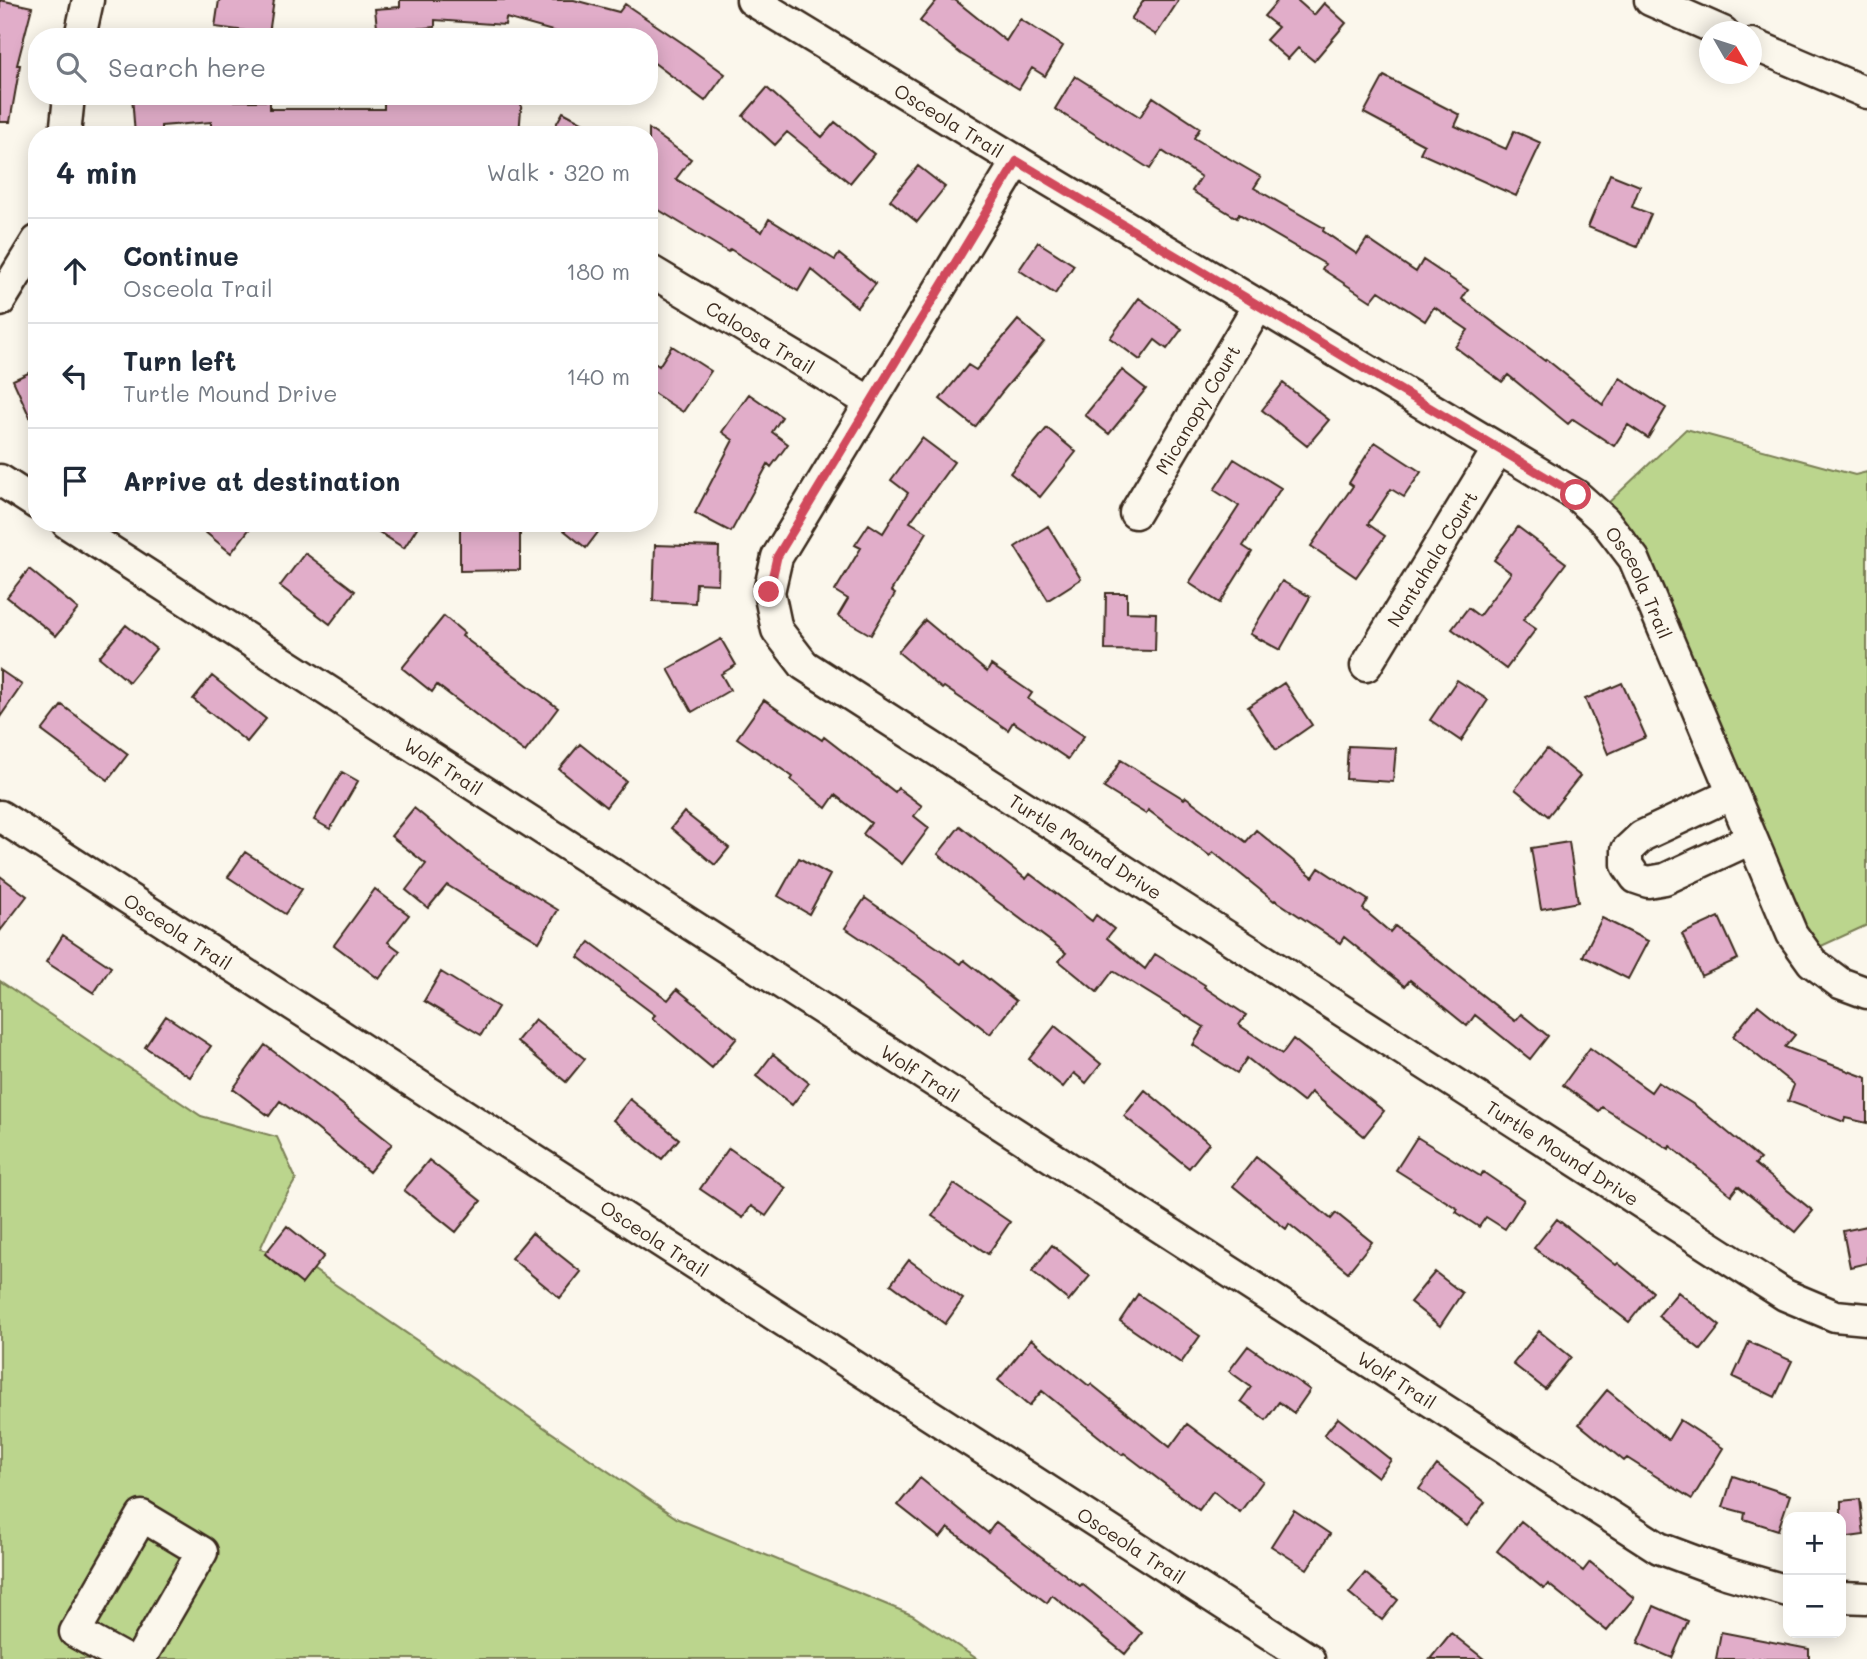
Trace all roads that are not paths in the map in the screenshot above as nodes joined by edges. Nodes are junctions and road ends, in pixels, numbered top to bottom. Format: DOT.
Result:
graph roads {
  1 [pos="88,0"];
  2 [pos="752,0"];
  3 [pos="1650,0"];
  4 [pos="1699,21"];
  5 [pos="82,28"];
  6 [pos="1762,48"];
  7 [pos="1867,93"];
  8 [pos="68,105"];
  9 [pos="66,126"];
  10 [pos="1017,161"];
  11 [pos="28,255"];
  12 [pos="658,275"];
  13 [pos="0,300"];
  14 [pos="1258,306"];
  15 [pos="870,402"];
  16 [pos="1498,449"];
  17 [pos="0,480"];
  18 [pos="28,497"];
  19 [pos="1135,513"];
  20 [pos="81,532"];
  21 [pos="1366,666"];
  22 [pos="1732,794"];
  23 [pos="0,816"];
  24 [pos="1751,839"];
  25 [pos="1867,993"];
  26 [pos="1867,1320"];
  27 [pos="1783,1590"];
  28 [pos="1846,1597"];
  29 [pos="1867,1598"];
  30 [pos="124,1659"];
  31 [pos="140,1659"];
  32 [pos="1309,1659"];
  1 -- 5 [label="street"];
  2 -- 10 [label="street, Osceola Trail"];
  3 -- 4 [label="street"];
  6 -- 7 [label="street"];
  8 -- 9 [label="street"];
  10 -- 14 [label="street, Osceola Trail"];
  10 -- 15 [label="street, Turtle Mound Drive"];
  11 -- 13 [label="street"];
  12 -- 15 [label="street, Caloosa Trail"];
  14 -- 16 [label="street, Osceola Trail"];
  14 -- 19 [label="street, Micanopy Court"];
  15 -- 26 [label="street, Turtle Mound Drive"];
  16 -- 21 [label="street, Nantahala Court"];
  16 -- 22 [label="street, Osceola Trail"];
  17 -- 18 [label="street"];
  20 -- 27 [label="street, Wolf Trail"];
  22 -- 24 [label="street, Osceola Trail"];
  22 -- 24 [label="street"];
  23 -- 32 [label="street, Osceola Trail"];
  24 -- 25 [label="street, Osceola Trail"];
  28 -- 29 [label="street"];
  30 -- 31 [label="street"];
}
